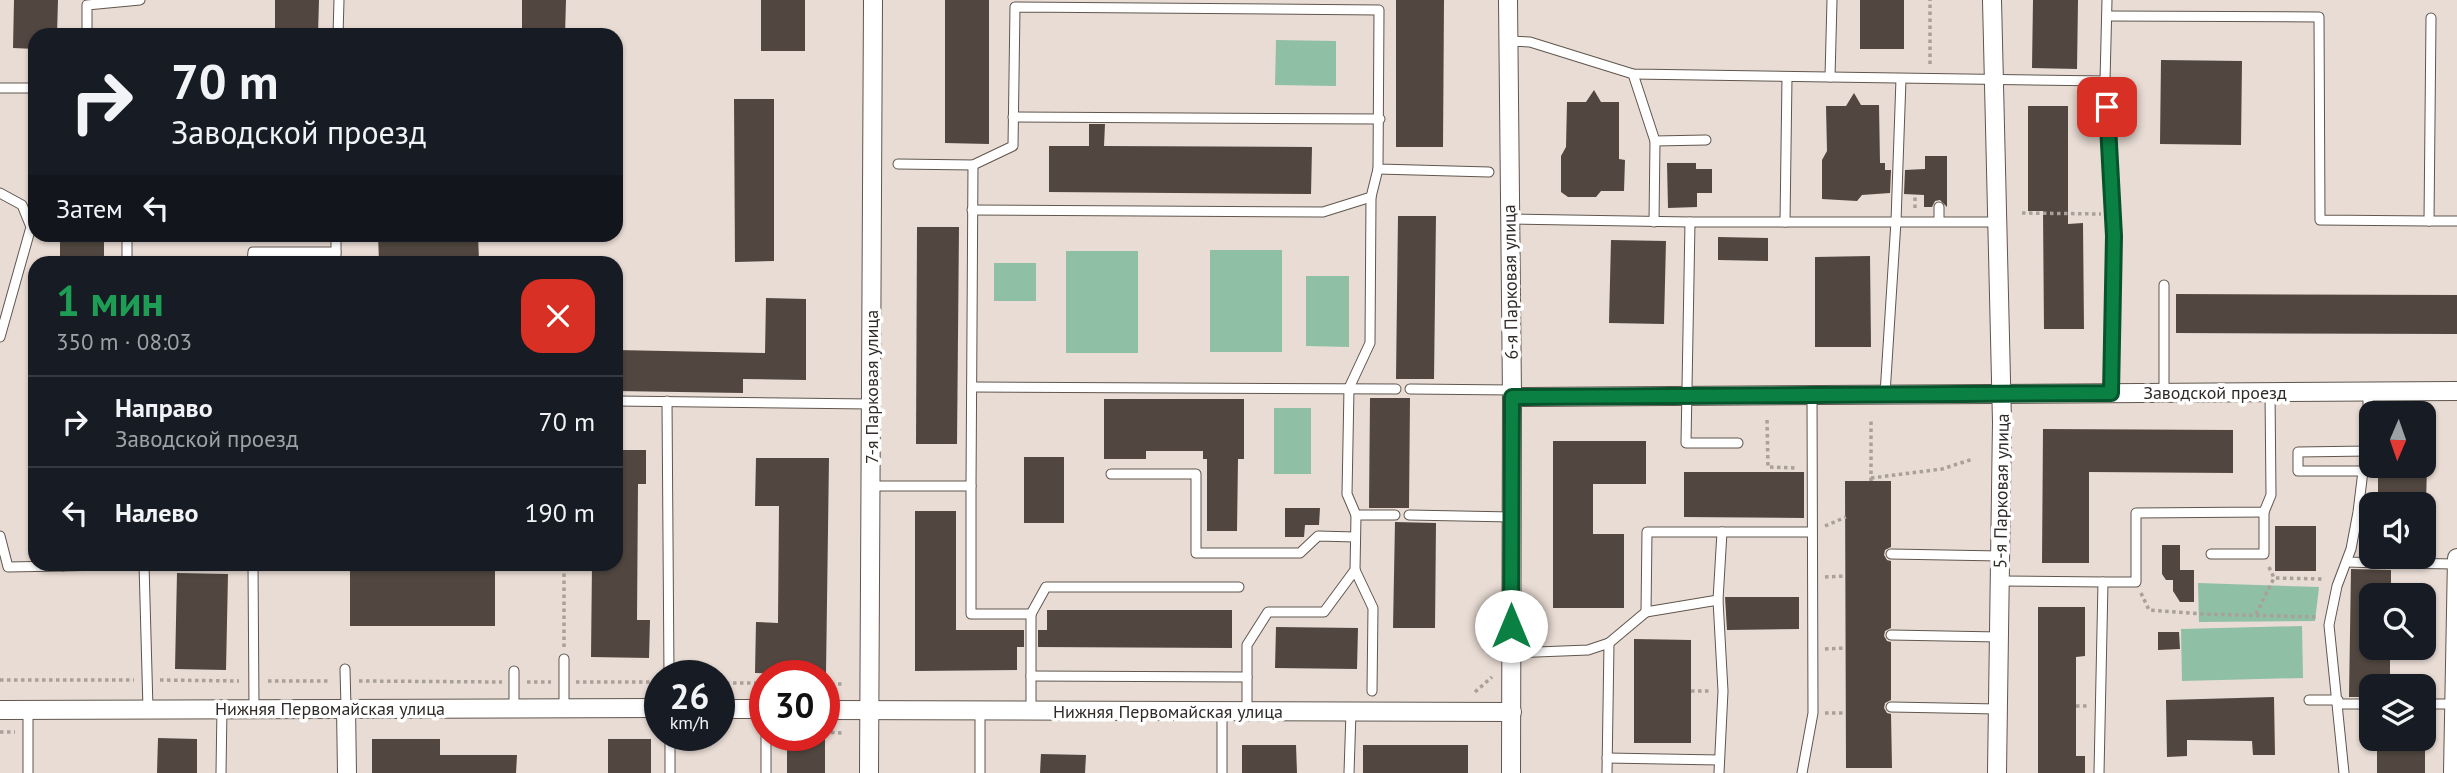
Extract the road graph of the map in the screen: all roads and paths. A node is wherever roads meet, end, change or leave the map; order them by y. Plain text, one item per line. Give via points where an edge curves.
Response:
1 (140, 0) edge
2 (339, 0) edge
3 (873, 0) edge
4 (1508, 0) edge
5 (1832, 0) edge
6 (1930, 0) edge
7 (1992, 0) edge
8 (2107, 0) edge
9 (1198, 4) edge
10 (2107, 16) junction
11 (2431, 18) dead end
12 (87, 28) edge
13 (338, 28) edge
14 (1509, 41) junction
15 (1633, 74) junction
16 (1787, 77) junction
17 (1830, 78) junction
18 (1901, 79) junction
19 (1930, 79) junction
20 (1992, 79) junction
21 (2105, 81) junction
22 (0, 88) edge
23 (28, 88) edge
24 (1013, 117) junction
25 (1380, 119) junction
26 (1706, 140) dead end
27 (1655, 141) junction
28 (898, 164) dead end
29 (973, 165) junction
30 (1378, 169) junction
31 (1489, 172) dead end
32 (0, 193) edge
33 (1371, 197) junction
34 (1939, 207) dead end
35 (972, 210) junction
36 (2022, 213) dead end
37 (2113, 214) junction
38 (1509, 219) junction
39 (28, 220) edge
40 (1896, 221) junction
41 (1939, 221) junction
42 (2429, 221) junction
43 (2457, 221) edge
44 (1654, 222) junction
45 (1690, 222) junction
46 (1785, 222) junction
47 (1996, 222) junction
48 (28, 238) edge
49 (336, 242) edge
50 (336, 252) junction
51 (253, 256) edge
52 (336, 256) edge
53 (2164, 285) dead end
54 (0, 337) edge
55 (972, 387) junction
56 (1349, 388) junction
57 (1396, 389) dead end
58 (1410, 389) dead end
59 (2368, 391) junction
60 (2457, 391) edge
61 (2270, 392) junction
62 (1512, 393) junction
63 (2001, 393) junction
64 (2111, 393) junction
65 (2164, 393) junction
66 (1812, 394) junction
67 (1885, 394) junction
68 (1686, 395) junction
69 (623, 401) edge
70 (667, 401) junction
71 (2368, 401) edge
72 (870, 404) junction
73 (1871, 418) dead end
74 (1767, 420) dead end
75 (1738, 443) dead end
76 (2359, 451) edge
77 (1973, 459) dead end
78 (1812, 468) junction
79 (2359, 471) edge
80 (1111, 474) dead end
81 (2362, 478) edge
82 (870, 486) junction
83 (971, 486) junction
84 (2264, 512) junction
85 (1356, 515) junction
86 (1395, 515) dead end
87 (1409, 515) dead end
88 (1511, 517) junction
89 (1812, 531) junction
90 (1722, 533) junction
91 (0, 536) edge
92 (1355, 537) junction
93 (1891, 554) dead end
94 (2211, 554) dead end
95 (2264, 554) junction
96 (2000, 556) junction
97 (2457, 558) edge
98 (2347, 562) junction
99 (2457, 564) edge
100 (28, 566) edge
101 (1355, 570) junction
102 (144, 571) edge
103 (253, 571) edge
104 (564, 571) edge
105 (2274, 578) junction
106 (2340, 579) junction
107 (2000, 581) junction
108 (2103, 582) junction
109 (2136, 582) junction
110 (1239, 587) dead end
111 (1718, 600) junction
112 (1646, 612) junction
113 (1031, 614) junction
114 (2256, 614) junction
115 (2330, 620) junction
116 (1891, 635) dead end
117 (1999, 637) junction
118 (1609, 643) junction
119 (1511, 653) junction
120 (564, 659) joint
121 (669, 660) edge
122 (1492, 665) dead end
123 (345, 669) dead end
124 (514, 671) dead end
125 (1031, 676) junction
126 (1247, 677) junction
127 (1372, 691) dead end
128 (1475, 692) dead end
129 (2309, 700) dead end
130 (2339, 702) junction
131 (2359, 703) edge
132 (2436, 704) edge
133 (2454, 704) junction
134 (1891, 707) dead end
135 (222, 708) junction
136 (254, 708) junction
137 (346, 708) junction
138 (514, 708) junction
139 (564, 708) junction
140 (644, 708) edge
141 (148, 709) junction
142 (1998, 709) junction
143 (0, 710) edge
144 (28, 710) junction
145 (840, 710) edge
146 (869, 711) junction
147 (980, 711) junction
148 (1031, 711) junction
149 (1247, 711) junction
150 (1222, 712) junction
151 (1351, 712) junction
152 (1511, 712) junction
153 (2455, 724) edge
154 (670, 751) edge
155 (766, 751) edge
156 (1607, 758) junction
157 (1719, 760) junction
158 (28, 773) edge
159 (221, 773) edge
160 (347, 773) edge
161 (670, 773) edge
162 (766, 773) edge
163 (869, 773) edge
164 (980, 773) edge
165 (1222, 773) edge
166 (1349, 773) edge
167 (1511, 773) edge
168 (1606, 773) edge
169 (1718, 773) edge
170 (1802, 773) edge
171 (1997, 773) edge
172 (2099, 773) edge
173 (2344, 773) edge
174 (2453, 773) edge

1 - 12 lane via 87,5
2 - 13 lane
3 - 72 street, 7-я Парковая улица
4 - 14 street, 6-я Парковая улица
5 - 17 lane
6 - 19 path
7 - 20 street, 5-я Парковая улица
8 - 10 lane
9 - 24 lane via 1015,7
9 - 25 lane via 1379,10
10 - 21 lane
10 - 42 lane via 2319,17 2320,220
11 - 42 lane
14 - 15 lane via 1530,42
14 - 38 street, 6-я Парковая улица
15 - 16 lane
15 - 27 lane
16 - 17 lane
16 - 46 lane
17 - 18 lane
18 - 19 lane
18 - 40 lane
19 - 20 lane
20 - 21 lane
20 - 47 street, 5-я Парковая улица
21 - 37 lane
22 - 23 lane
24 - 25 lane
24 - 29 lane via 1013,146
25 - 30 lane
26 - 27 lane
27 - 44 lane
28 - 29 lane
29 - 35 lane
30 - 31 lane
30 - 33 lane
32 - 39 lane via 22,205
33 - 35 lane via 1322,212
33 - 56 lane via 1370,342
34 - 41 lane
35 - 55 lane
36 - 37 path
37 - 64 lane
38 - 44 lane
38 - 62 street, 6-я Парковая улица
40 - 41 lane
40 - 46 lane
40 - 67 lane
41 - 47 lane
42 - 43 lane
44 - 45 lane
45 - 46 lane
45 - 68 lane
47 - 63 street, 5-я Парковая улица
48 - 54 lane
49 - 50 lane
50 - 51 lane via 253,252
50 - 52 lane
53 - 65 lane
55 - 56 lane
55 - 83 lane
56 - 57 lane
56 - 85 lane via 1347,494
58 - 62 lane
59 - 60 street, Заводской проезд
59 - 61 street, Заводской проезд
59 - 71 lane
61 - 65 street, Заводской проезд
61 - 84 lane via 2271,495
62 - 68 street, Заводской проезд
62 - 88 street, 6-я Парковая улица
63 - 64 street, Заводской проезд
63 - 67 street, Заводской проезд
63 - 96 street, 5-я Парковая улица
64 - 65 street, Заводской проезд
66 - 67 street, Заводской проезд
66 - 68 street, Заводской проезд
66 - 78 lane
68 - 75 lane via 1686,443
69 - 70 lane
70 - 72 lane
70 - 121 lane
72 - 82 street, 7-я Парковая улица
73 - 77 path via 1871,479 1941,469
74 - 78 path via 1768,467
76 - 79 lane via 2298,452 2298,471
78 - 89 lane
80 - 92 lane via 1196,474 1196,553 1300,554 1318,536
81 - 98 lane
82 - 83 lane
82 - 146 street, 7-я Парковая улица
83 - 113 lane via 971,614
84 - 95 lane
84 - 109 lane via 2136,513
85 - 86 lane
85 - 92 lane
87 - 88 lane
88 - 119 street, 6-я Парковая улица
89 - 90 lane
89 - 170 lane via 1812,713
90 - 111 lane
90 - 112 lane via 1647,532
91 - 100 lane via 8,567
92 - 101 lane
93 - 96 lane
94 - 95 lane
95 - 105 path
96 - 107 street, 5-я Парковая улица
97 - 99 street
98 - 99 lane
98 - 106 lane
99 - 133 street
101 - 126 lane via 1324,612 1268,612 1247,645
101 - 127 lane via 1373,608
102 - 141 lane
103 - 136 lane
104 - 120 path
105 - 106 path
105 - 114 path
106 - 115 lane
107 - 108 lane
107 - 117 street, 5-я Парковая улица
108 - 109 lane
108 - 172 lane
109 - 114 path via 2149,610
110 - 113 lane via 1046,587
111 - 112 lane
111 - 157 lane via 1723,691
112 - 118 lane
113 - 125 lane
114 - 115 path via 2312,615
115 - 130 lane
116 - 117 lane
117 - 142 street, 5-я Парковая улица
118 - 119 lane via 1588,650
118 - 156 lane
119 - 152 street, 6-я Парковая улица
120 - 139 lane
122 - 128 path via 1492,678
123 - 137 lane
124 - 138 lane
125 - 126 lane
125 - 148 lane
126 - 149 lane
129 - 130 lane
130 - 131 lane
130 - 173 lane
132 - 133 lane
133 - 153 street
134 - 142 lane
135 - 136 street, Нижняя Первомайская улица
135 - 141 street, Нижняя Первомайская улица
135 - 159 lane
136 - 137 street, Нижняя Первомайская улица
137 - 138 street, Нижняя Первомайская улица
137 - 160 street
138 - 139 street, Нижняя Первомайская улица
139 - 140 street, Нижняя Первомайская улица
141 - 144 street, Нижняя Первомайская улица
142 - 171 street, 5-я Парковая улица
143 - 144 street, Нижняя Первомайская улица
144 - 158 lane
145 - 146 street, Нижняя Первомайская улица
146 - 147 street, Нижняя Первомайская улица
146 - 163 street, 7-я Парковая улица
147 - 148 street, Нижняя Первомайская улица
147 - 164 lane
148 - 150 street, Нижняя Первомайская улица
149 - 150 street, Нижняя Первомайская улица
149 - 151 street, Нижняя Первомайская улица
150 - 165 lane
151 - 152 street, Нижняя Первомайская улица
151 - 166 lane
152 - 167 street, 6-я Парковая улица
153 - 174 street
154 - 161 lane
155 - 162 lane
156 - 157 lane
156 - 168 lane
157 - 169 lane

